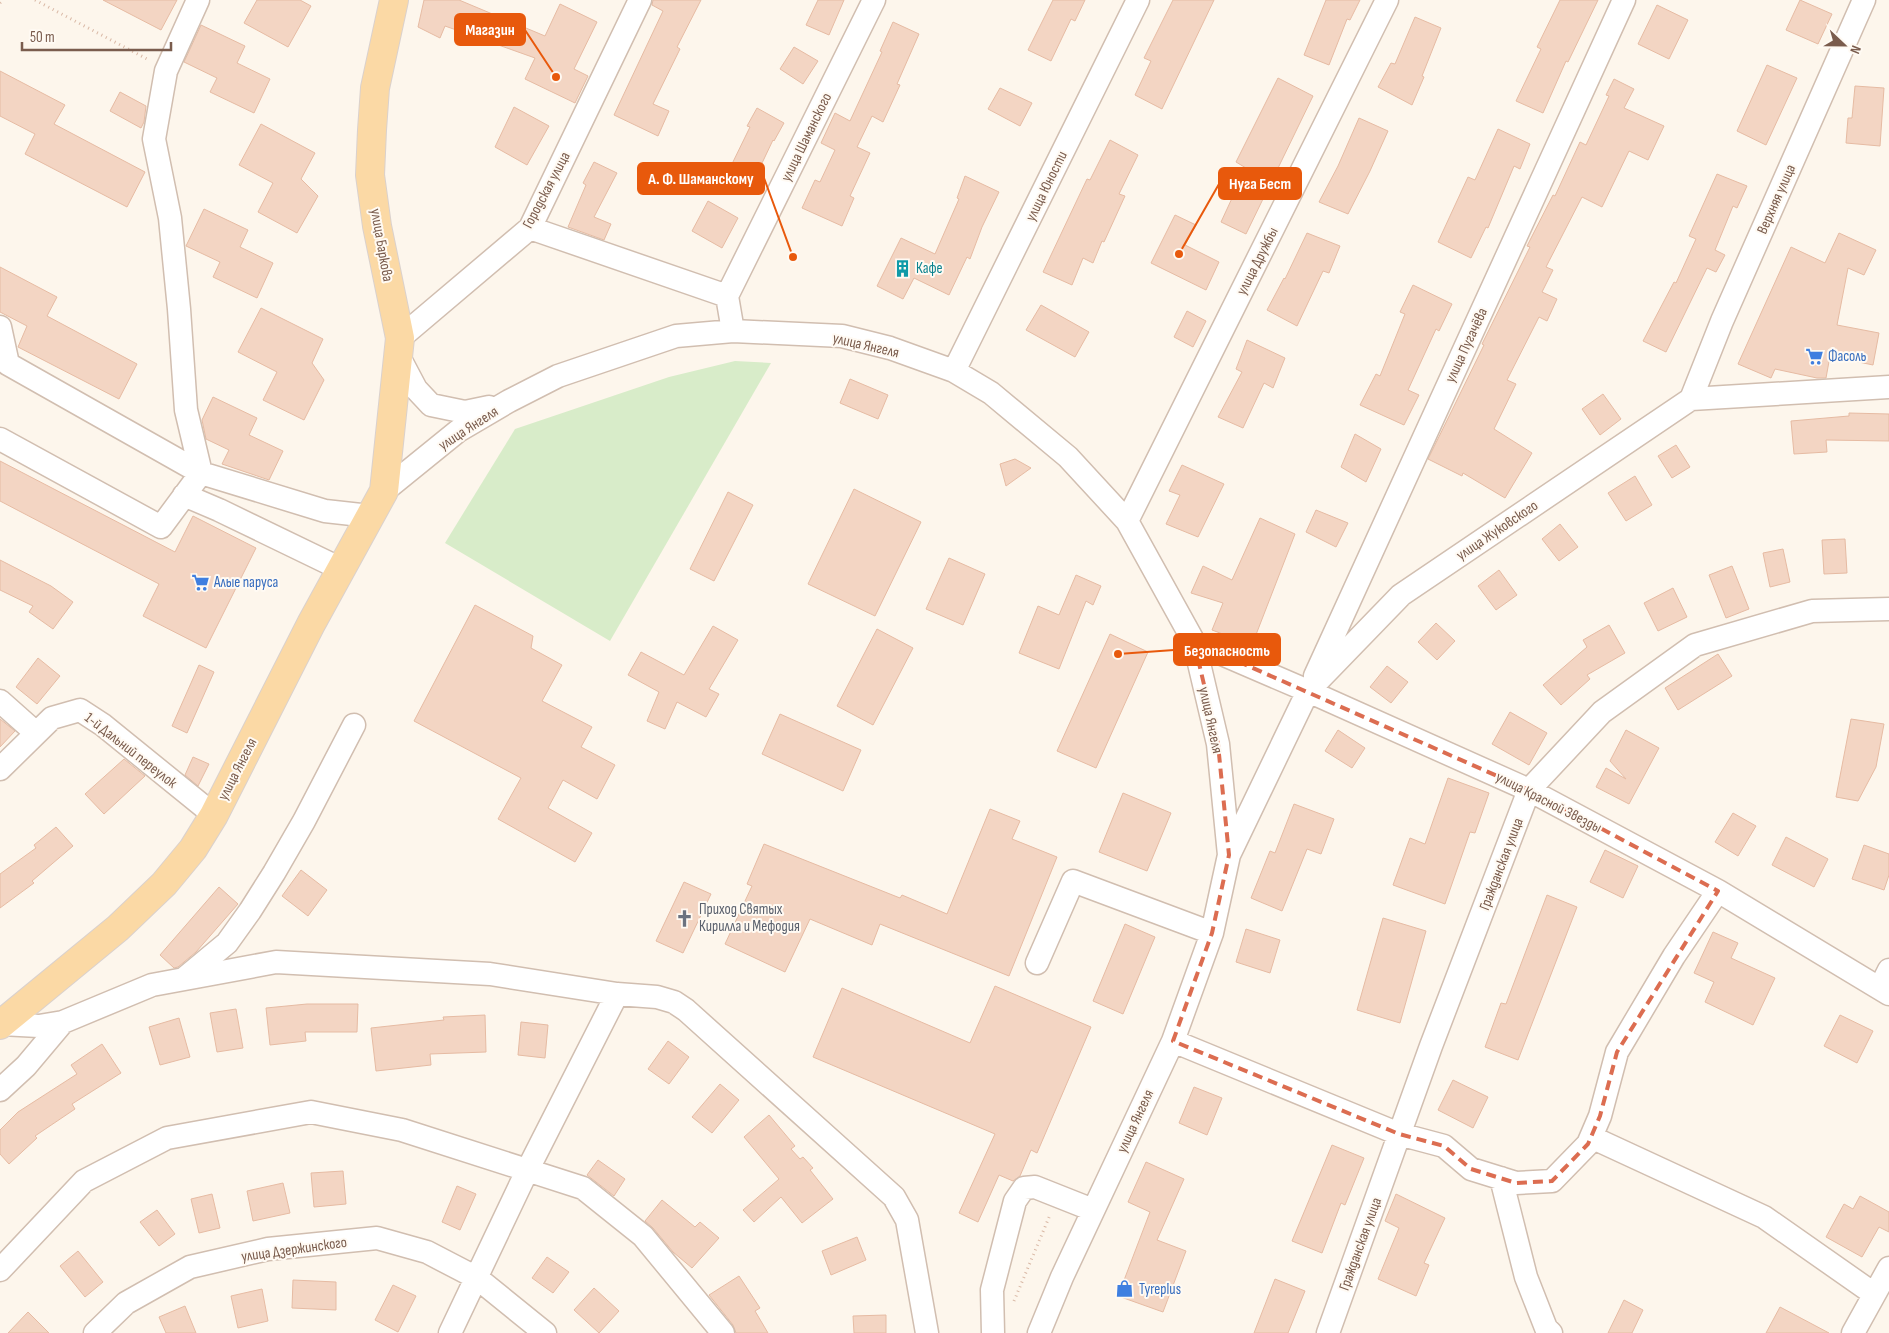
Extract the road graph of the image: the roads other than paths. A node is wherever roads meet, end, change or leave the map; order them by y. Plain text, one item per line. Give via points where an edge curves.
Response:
1 (198, 0) edge
2 (394, 0) edge
3 (640, 0) edge
4 (874, 0) edge
5 (1138, 0) edge
6 (1387, 0) edge
7 (1624, 0) edge
8 (1864, 0) edge
9 (530, 228) junction
10 (727, 296) junction
11 (0, 327) edge
12 (733, 331) junction
13 (399, 346) junction
14 (954, 372) junction
15 (1889, 387) edge
16 (1691, 399) junction
17 (509, 402) junction
18 (0, 439) edge
19 (200, 473) junction
20 (384, 491) junction
21 (184, 495) junction
22 (370, 516) junction
23 (1127, 522) junction
24 (341, 569) junction
25 (1889, 609) edge
26 (1194, 642) junction
27 (1308, 690) junction
28 (0, 701) edge
29 (354, 725) dead end
30 (36, 733) junction
31 (0, 769) edge
32 (1529, 790) junction
33 (214, 815) junction
34 (1229, 855) junction
35 (1718, 891) junction
36 (1212, 933) junction
37 (1037, 963) dead end
38 (183, 979) junction
39 (1886, 984) edge
40 (617, 994) junction
41 (63, 1022) junction
42 (1, 1024) edge
43 (1173, 1041) junction
44 (0, 1090) edge
45 (1399, 1134) junction
46 (1591, 1137) junction
47 (527, 1171) junction
48 (1501, 1178) junction
49 (1093, 1210) junction
50 (1889, 1268) edge
51 (0, 1270) edge
52 (477, 1278) junction
53 (1874, 1294) junction
54 (95, 1333) edge
55 (450, 1333) edge
56 (545, 1333) edge
57 (723, 1333) edge
58 (927, 1333) edge
59 (993, 1333) edge
60 (1039, 1333) edge
61 (1328, 1333) edge
62 (1551, 1333) edge
63 (1853, 1333) edge

1 - 19 street via 166,71 154,140 170,218 186,410
2 - 13 main road, улица Баркова via 375,88 370,175
3 - 9 street, Городская улица
4 - 10 street, улица Шаманского
5 - 14 street, улица Юности
6 - 23 street, улица Дружбы
7 - 27 street, улица Пугачёва
8 - 16 street, Верхняя улица
9 - 10 street
9 - 13 street, Городская улица
10 - 12 street
11 - 19 street via 8,364
12 - 14 street, улица Янгеля via 842,336 890,348
12 - 17 street, улица Янгеля via 676,336 558,376
13 - 17 street via 416,389 431,405 465,412
13 - 20 main road, улица Баркова
14 - 23 street, улица Янгеля via 990,393 1068,457
15 - 16 street
16 - 27 street, улица Жуковского via 1401,594
17 - 20 street, улица Янгеля via 458,431
18 - 21 street via 161,527
19 - 21 street
19 - 22 street via 325,511
20 - 22 main road, улица Янгеля
21 - 24 street
22 - 24 main road, улица Янгеля
23 - 26 street, улица Янгеля
24 - 33 main road, улица Янгеля
25 - 32 street, Гражданская улица via 1812,611 1695,645 1602,712
26 - 27 street, улица Красной Звезды
26 - 34 street, улица Янгеля via 1218,744
27 - 32 street, улица Красной Звезды
27 - 34 street, улица Жуковского
28 - 30 street
29 - 38 street via 295,836 250,911 227,943
30 - 31 street, 1-й Дальний переулок
30 - 33 street, 1-й Дальний переулок via 52,718 80,710
32 - 35 street, улица Красной Звезды
32 - 45 street, Гражданская улица
33 - 42 main road, улица Янгеля via 193,849 164,884 118,928
34 - 36 street, улица Янгеля
35 - 39 street, улица Красной Звезды
35 - 46 street via 1674,956 1617,1052
36 - 37 street via 1073,881
36 - 43 street, улица Янгеля
38 - 40 street via 276,962 490,974
38 - 41 street via 152,985
40 - 47 street
40 - 58 street via 657,997 686,1010 894,1197 907,1220
41 - 42 street via 39,1026
41 - 44 street via 26,1066
43 - 45 street
43 - 49 street, улица Янгеля
45 - 48 street via 1444,1146 1471,1169
45 - 61 street, Гражданская улица
46 - 48 street via 1552,1181 1516,1183
46 - 53 street via 1764,1217
47 - 51 street via 402,1130 311,1112 167,1138 84,1181
47 - 52 street
47 - 57 street via 583,1188 643,1236
48 - 62 street via 1526,1277 1546,1328
49 - 59 street via 1035,1186 1024,1188 1014,1201 992,1290
49 - 60 street, улица Янгеля
50 - 53 street
52 - 54 street, улица Дзержинского via 427,1252 377,1238 268,1250 190,1267 126,1302
52 - 55 street
52 - 56 street, улица Дзержинского
53 - 63 street

